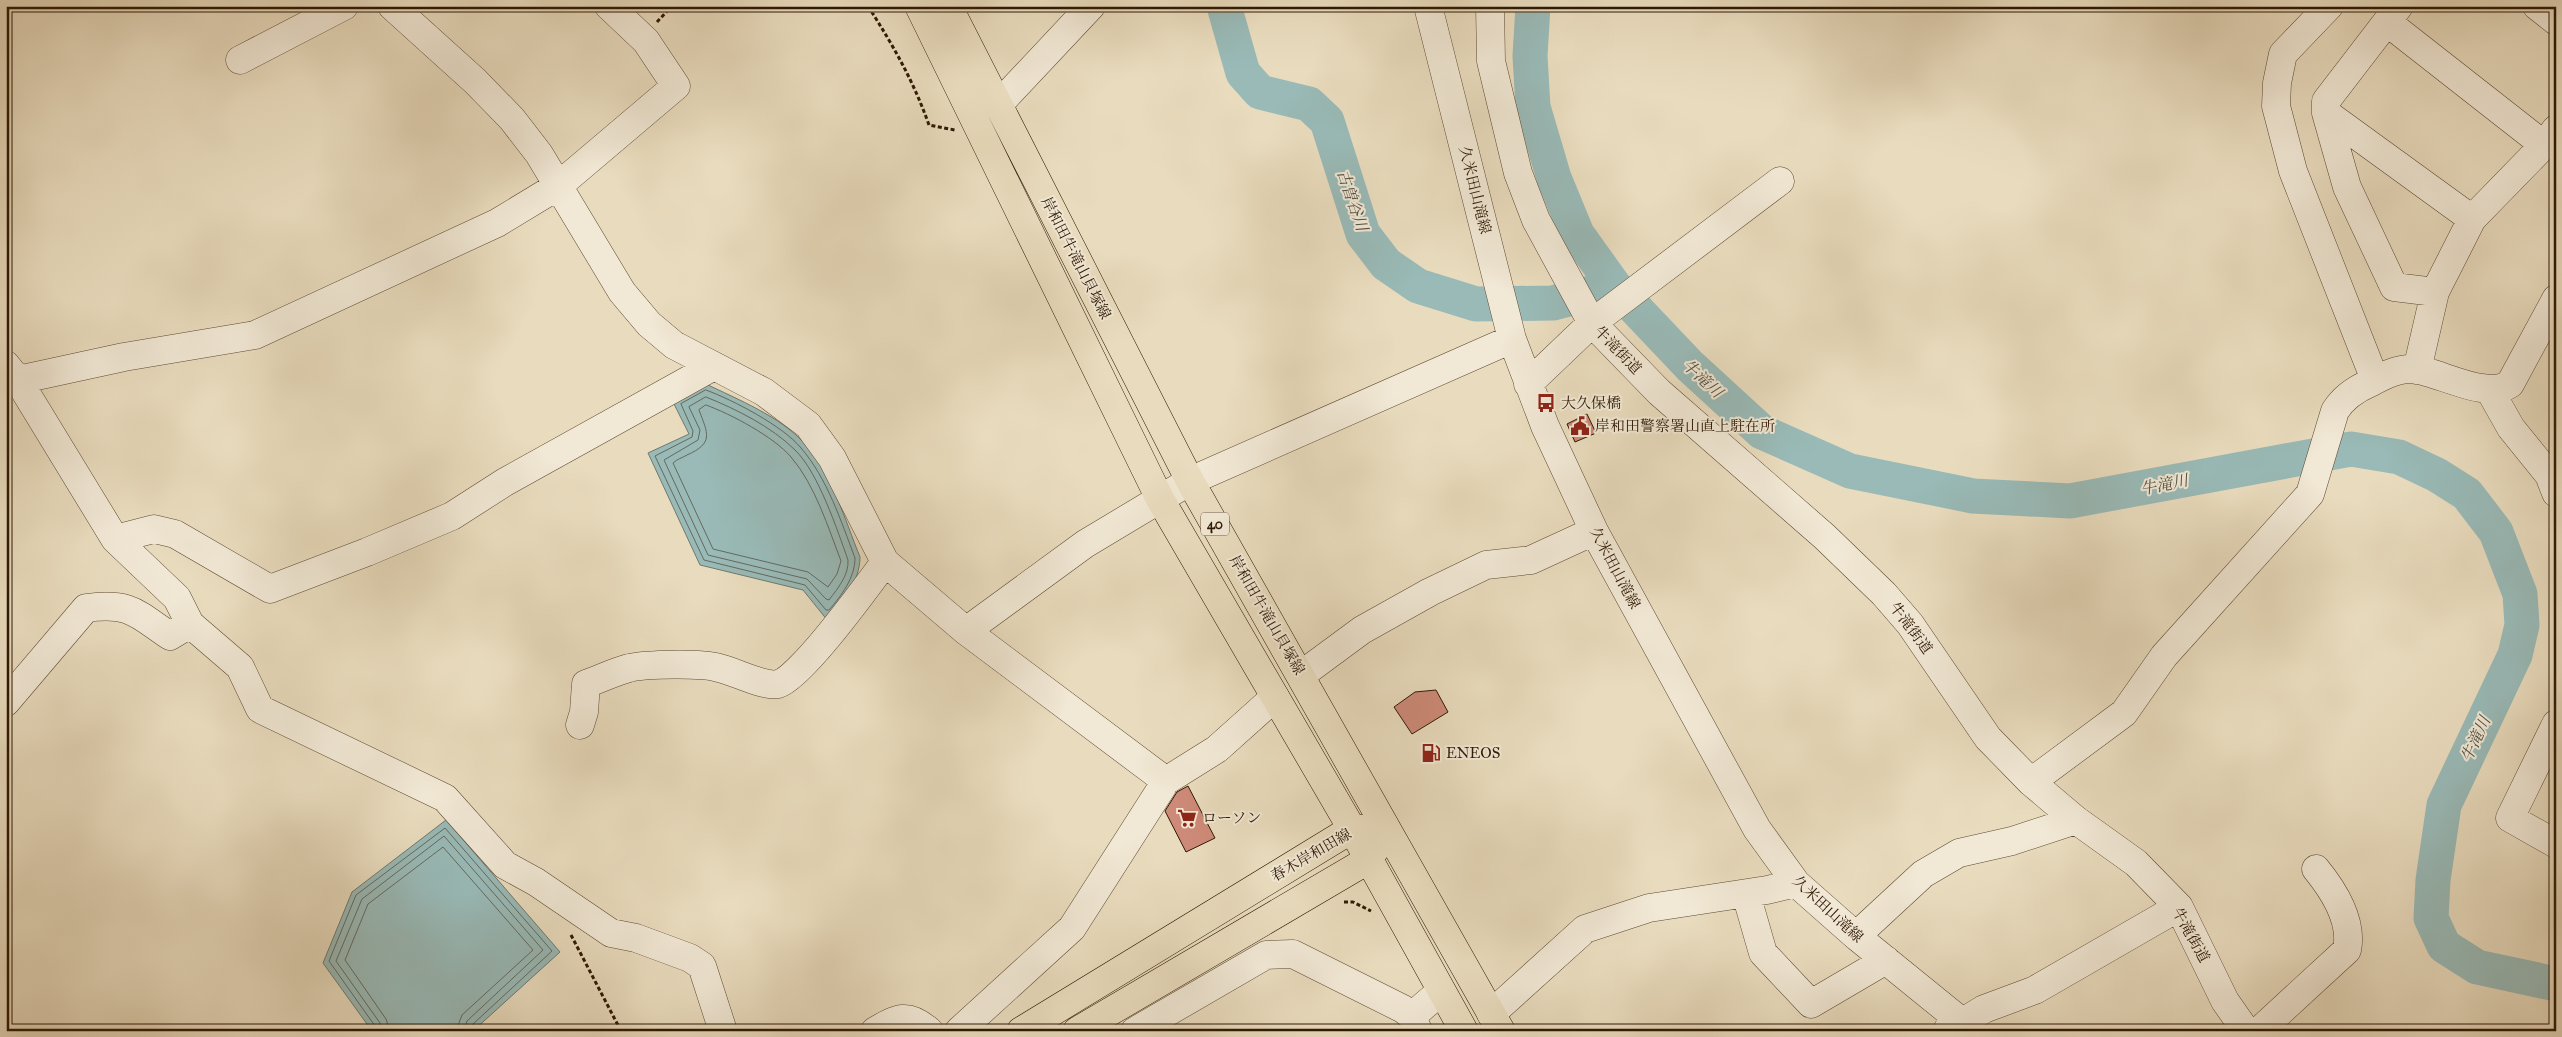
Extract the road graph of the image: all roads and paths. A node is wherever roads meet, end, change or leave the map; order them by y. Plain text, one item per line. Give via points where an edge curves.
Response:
1 (344, 6) edge
2 (392, 6) edge
3 (609, 6) edge
4 (868, 6) edge
5 (919, 6) edge
6 (948, 6) edge
7 (1091, 6) edge
8 (1428, 6) edge
9 (1490, 6) edge
10 (2329, 6) edge
11 (2538, 6) edge
12 (2393, 14) edge
13 (2556, 20) edge
14 (240, 60) dead end
15 (998, 105) junction
16 (2326, 113) junction
17 (983, 136) junction
18 (2550, 137) edge
19 (1780, 182) dead end
20 (558, 186) junction
21 (2472, 219) junction
22 (2435, 292) junction
23 (2556, 299) edge
24 (1595, 320) junction
25 (1510, 329) junction
26 (714, 366) junction
27 (2417, 370) junction
28 (12, 372) edge
29 (2375, 380) junction
30 (1528, 384) junction
31 (2489, 389) junction
32 (1190, 481) junction
33 (2556, 493) edge
34 (1160, 499) junction
35 (1594, 531) junction
36 (115, 539) junction
37 (885, 562) junction
38 (190, 624) junction
39 (966, 631) junction
40 (1301, 675) junction
41 (1275, 697) junction
42 (6, 702) edge
43 (2556, 724) edge
44 (580, 725) dead end
45 (1166, 781) junction
46 (2031, 782) junction
47 (2076, 820) junction
48 (1352, 830) junction
49 (1388, 830) junction
50 (2556, 844) edge
51 (1368, 860) junction
52 (2316, 869) dead end
53 (1796, 883) junction
54 (1746, 894) junction
55 (2178, 907) junction
56 (565, 930) dead end
57 (1856, 936) junction
58 (1886, 960) junction
59 (1440, 992) junction
60 (1496, 1022) edge
61 (1415, 1024) edge
62 (1960, 1028) edge
63 (621, 1031) edge
64 (724, 1031) edge
65 (876, 1031) edge
66 (929, 1031) edge
67 (959, 1031) edge
68 (1021, 1031) edge
69 (1077, 1031) edge
70 (1135, 1031) edge
71 (1464, 1031) edge
72 (2246, 1031) edge
73 (2259, 1031) edge

1 - 14 street
2 - 20 street via 512,119
3 - 20 street via 646,41 676,86
4 - 17 path via 904,64 929,125
5 - 17 main road, 岸和田牛滝山貝塚線 / 40
6 - 15 main road, 岸和田牛滝山貝塚線 / 40
7 - 15 street
8 - 25 street, 久米田山滝線
9 - 24 street, 牛滝街道 via 1491,61 1518,173 1536,220 1577,295
10 - 29 street via 2283,54 2276,106 2293,171
11 - 13 street
12 - 16 street via 2326,101
12 - 18 street
15 - 32 main road, 岸和田牛滝山貝塚線 / 40
16 - 21 street
16 - 22 street via 2347,187 2394,287
17 - 34 main road, 岸和田牛滝山貝塚線 / 40
18 - 21 street
19 - 24 street
20 - 26 street via 622,292 649,324 674,345
20 - 28 street via 497,223 256,336
21 - 22 street
22 - 27 street
23 - 31 street via 2510,384
24 - 30 street, 牛滝街道
24 - 46 street, 牛滝街道 via 1659,392 1825,537 1884,594 1910,624 1988,738
25 - 30 street, 久米田山滝線
25 - 32 street
26 - 36 street via 505,482 452,516 270,589 175,534 154,529
26 - 37 street via 764,392 808,425 832,458
27 - 29 street via 2392,372
27 - 31 street
28 - 36 street
29 - 46 street via 2340,402 2310,494 2164,656 2124,713
30 - 35 street, 久米田山滝線
31 - 33 street via 2512,428 2549,475
32 - 34 street
32 - 40 main road, 岸和田牛滝山貝塚線 / 40
34 - 39 street via 1085,544
34 - 41 main road, 岸和田牛滝山貝塚線 / 40
35 - 40 street via 1531,560 1486,565 1430,592 1362,630
35 - 53 street, 久米田山滝線 via 1757,829
36 - 38 street via 177,598
37 - 39 street
37 - 44 street via 820,646 787,679 777,684 718,667 691,665 630,668 586,684
38 - 42 street via 170,636 129,609 110,605 86,608
38 - 64 street via 240,667 260,709 445,798 506,865 611,933 636,938 690,958 702,966
39 - 45 street
40 - 49 main road, 岸和田牛滝山貝塚線 / 40
41 - 45 street via 1217,750
41 - 48 main road, 岸和田牛滝山貝塚線 / 40
43 - 50 street via 2510,818
45 - 67 street via 1072,928
46 - 47 street, 牛滝街道
47 - 55 street, 牛滝街道 via 2136,864
47 - 57 street via 2012,842 1959,853 1923,874
48 - 49 main road, 春木岸和田線
48 - 51 main road, 岸和田牛滝山貝塚線 / 40
48 - 68 main road, 春木岸和田線
49 - 51 main road
49 - 60 main road, 岸和田牛滝山貝塚線 / 40
51 - 59 main road, 岸和田牛滝山貝塚線 / 40
51 - 69 main road
52 - 73 street via 2332,888 2344,916 2350,939 2347,950
53 - 54 street
53 - 57 street, 久米田山滝線
54 - 58 street via 1763,954 1810,1004
54 - 60 street via 1649,908 1584,929
55 - 62 street via 2035,990 1984,1009
55 - 72 street, 牛滝街道 via 2225,1001
56 - 63 path via 572,937
57 - 58 street, 久米田山滝線
58 - 62 street, 久米田山滝線
59 - 61 street
59 - 71 main road, 岸和田牛滝山貝塚線 / 40
61 - 70 street via 1403,1009 1293,954 1266,955
65 - 66 street via 897,1018 918,1021

